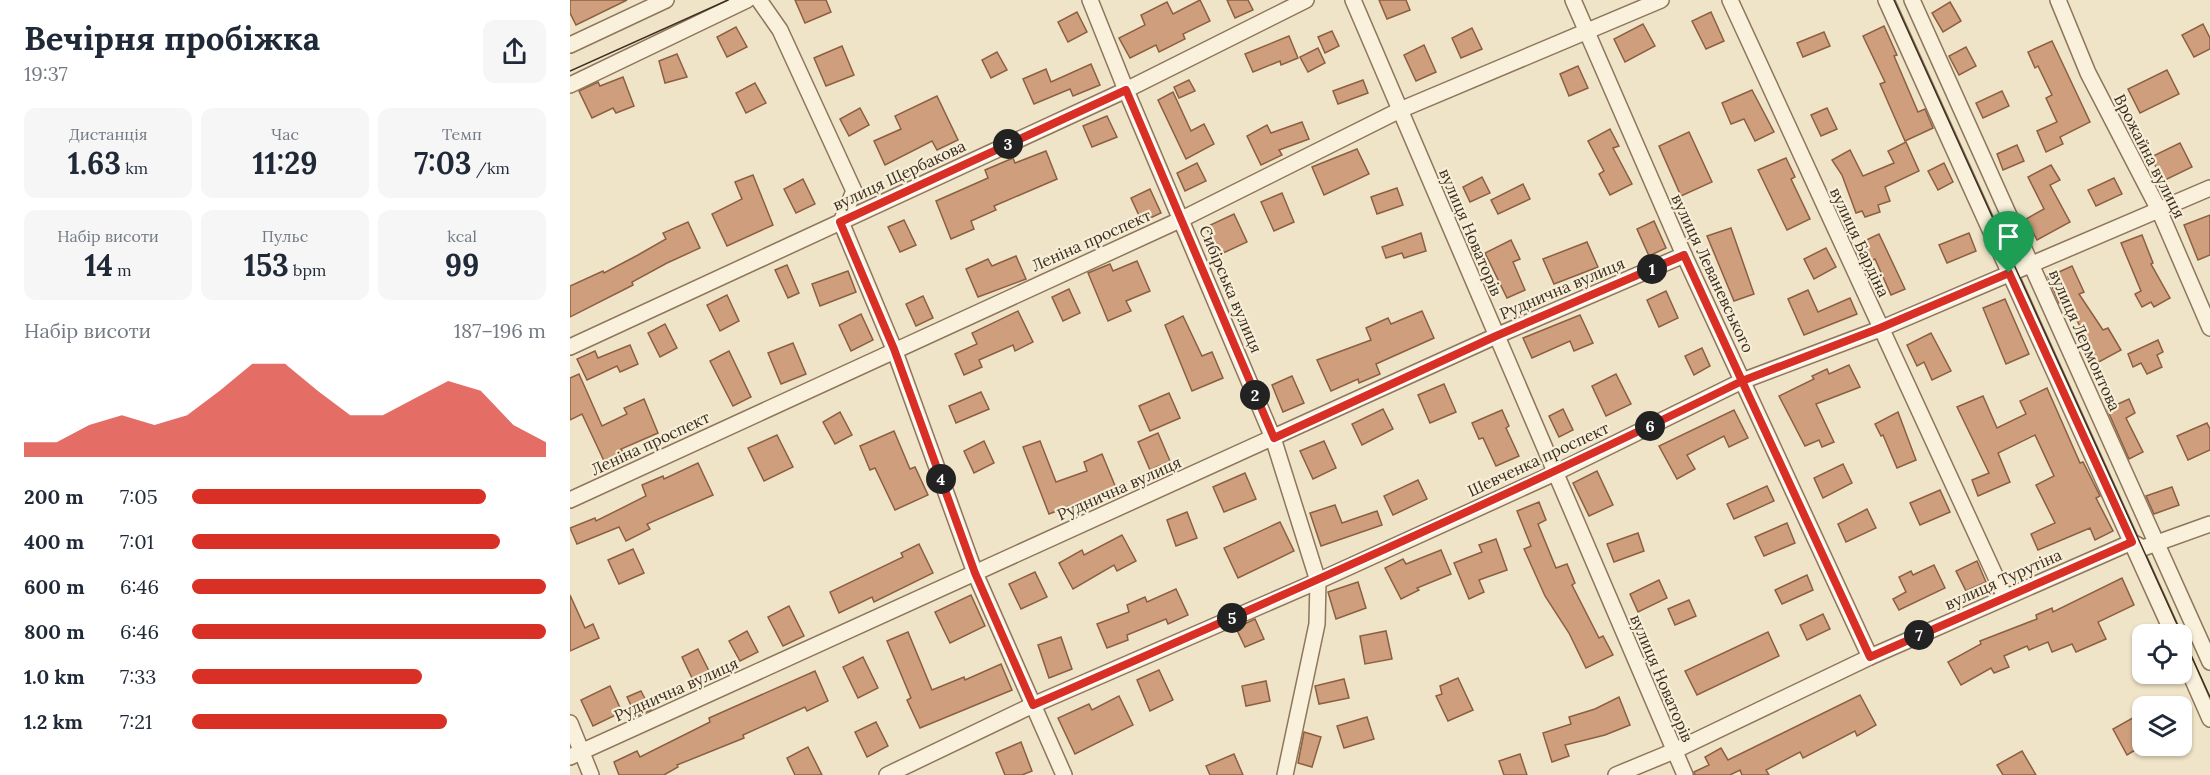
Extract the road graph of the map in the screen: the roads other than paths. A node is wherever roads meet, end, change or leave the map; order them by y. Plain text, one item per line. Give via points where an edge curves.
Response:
1 (666, 0) edge
2 (747, 0) edge
3 (759, 0) edge
4 (1090, 0) edge
5 (1306, 0) edge
6 (1353, 0) edge
7 (1573, 0) edge
8 (1661, 0) edge
9 (1730, 0) edge
10 (1886, 0) edge
11 (1912, 0) edge
12 (2058, 0) edge
13 (1586, 30) junction
14 (570, 45) edge
15 (570, 85) edge
16 (1126, 90) junction
17 (1400, 110) junction
18 (2210, 188) edge
19 (2159, 210) junction
20 (1182, 219) junction
21 (840, 222) junction
22 (1684, 255) junction
23 (2031, 265) junction
24 (2009, 273) junction
25 (1880, 328) junction
26 (2210, 328) edge
27 (1496, 336) junction
28 (570, 347) edge
29 (894, 349) junction
30 (1742, 381) junction
31 (1274, 438) junction
32 (1555, 473) junction
33 (570, 500) edge
34 (2210, 524) edge
35 (2132, 542) junction
36 (2156, 543) junction
37 (975, 573) junction
38 (1318, 581) junction
39 (2005, 597) junction
40 (2169, 624) edge
41 (1870, 657) junction
42 (2210, 662) edge
43 (2192, 678) edge
44 (1033, 705) junction
45 (2210, 719) edge
46 (570, 723) edge
47 (1674, 751) junction
48 (576, 754) edge
49 (591, 775) edge
50 (887, 775) edge
51 (1064, 775) edge
52 (1285, 775) edge
53 (1616, 775) edge
54 (1685, 775) edge

1 - 14 street
2 - 15 street
3 - 21 street via 780,30 854,191
4 - 16 street, Сибірська вулиця
5 - 16 street, вулиця Щербакова
6 - 17 street, вулиця Новаторів
7 - 13 street, вулиця Леваневського
8 - 13 street, Леніна проспект
9 - 25 street, вулиця Бардіна
10 - 24 street
11 - 23 street, вулиця Лермонтова
12 - 19 street, Врожайна вулиця via 2088,73
13 - 17 street, Леніна проспект
13 - 22 street, вулиця Леваневського
16 - 20 street, Сибірська вулиця
16 - 21 street, вулиця Щербакова
17 - 20 street, Леніна проспект
17 - 27 street, вулиця Новаторів
18 - 19 street, Шевченка проспект
19 - 23 street, Шевченка проспект
19 - 26 street, Врожайна вулиця
20 - 29 street, Леніна проспект
20 - 31 street, Сибірська вулиця
21 - 28 street, вулиця Щербакова
21 - 29 street
22 - 27 street, Руднична вулиця
22 - 30 street, вулиця Леваневського
23 - 24 street, Шевченка проспект
23 - 36 street, вулиця Лермонтова
24 - 25 street, Шевченка проспект
24 - 35 street
25 - 30 street, Шевченка проспект
25 - 39 street, вулиця Бардіна
27 - 31 street, Руднична вулиця
27 - 32 street, вулиця Новаторів
29 - 33 street, Леніна проспект
29 - 37 street
30 - 32 street, Шевченка проспект
30 - 41 street, вулиця Леваневського
31 - 37 street, Руднична вулиця
31 - 38 street, Сибірська вулиця
32 - 38 street, Шевченка проспект
32 - 47 street, вулиця Новаторів
34 - 36 street, вулиця Турутіна
35 - 36 street, вулиця Турутіна via 2143,548
35 - 39 street, вулиця Турутіна
35 - 40 street
36 - 42 street, вулиця Лермонтова
37 - 44 street
37 - 48 street, Руднична вулиця
38 - 44 street, Шевченка проспект
38 - 52 street, Сибірська вулиця via 1317,624
39 - 41 street, вулиця Турутіна
41 - 47 street, вулиця Турутіна
43 - 45 street
44 - 50 street, Шевченка проспект
44 - 51 street
46 - 48 street
47 - 53 street, вулиця Турутіна
47 - 54 street, вулиця Новаторів
48 - 49 street

